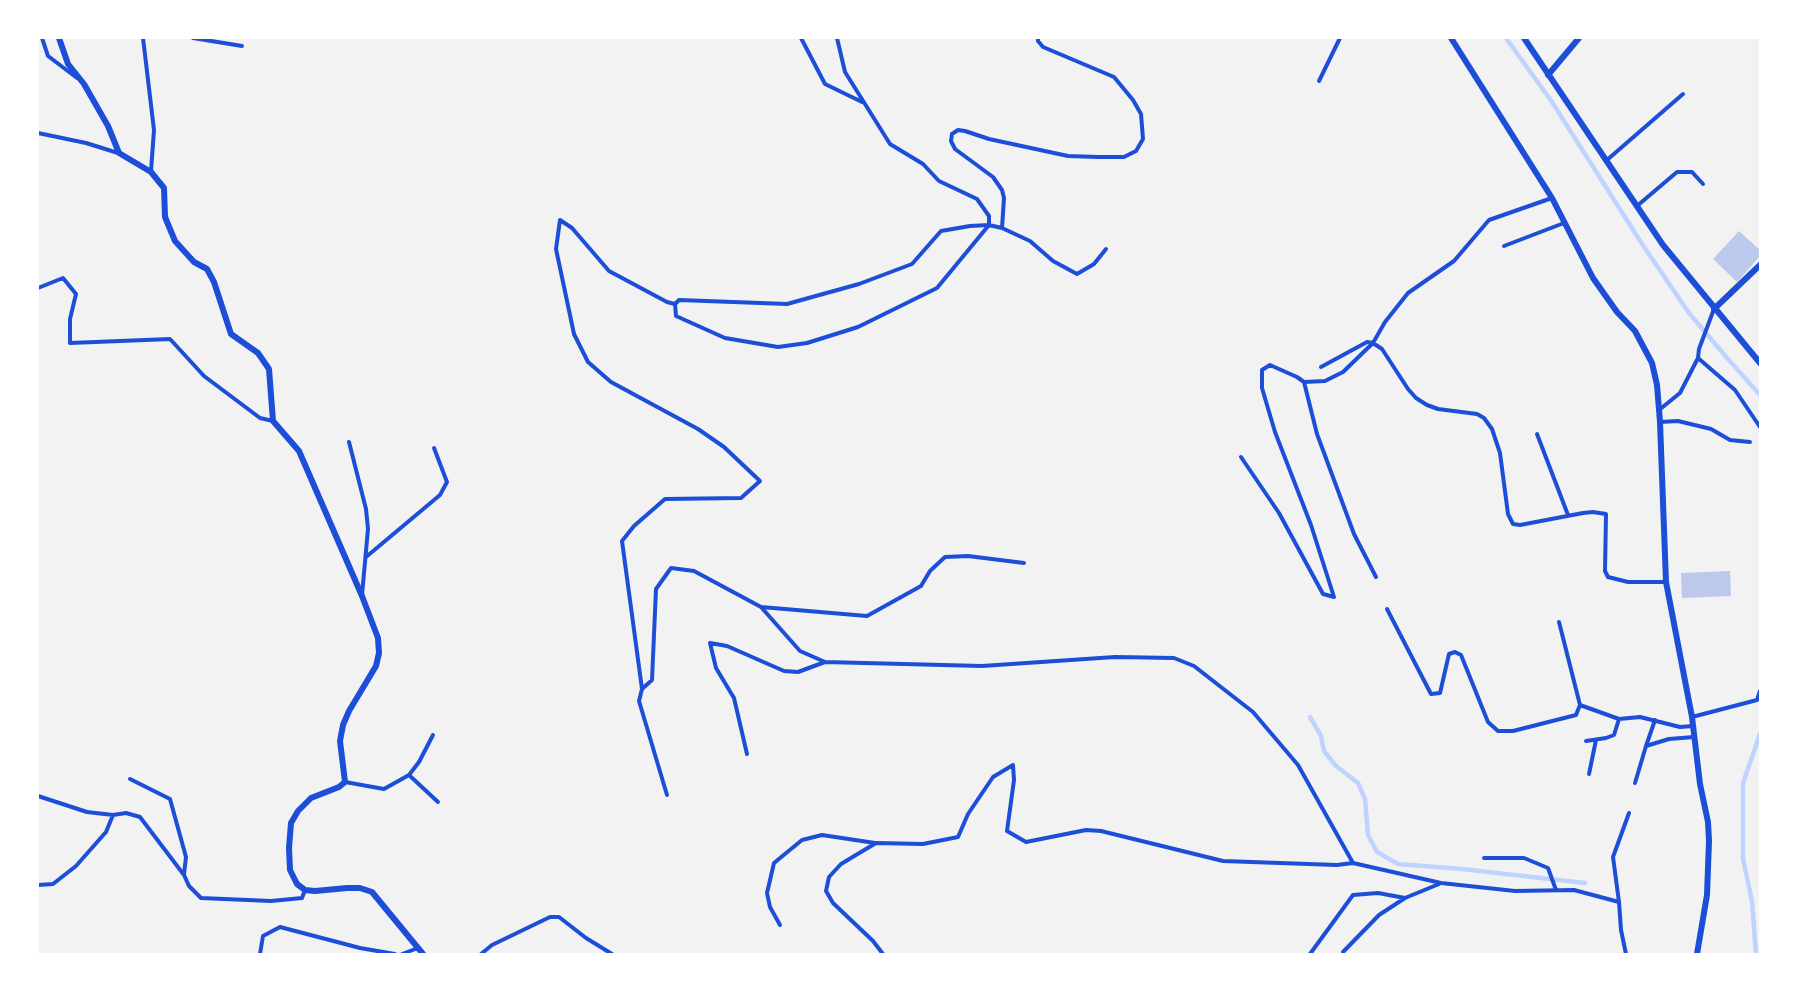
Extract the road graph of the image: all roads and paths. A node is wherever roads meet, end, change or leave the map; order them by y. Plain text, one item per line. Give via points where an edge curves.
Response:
1 (42, 38) edge
2 (59, 38) edge
3 (143, 38) edge
4 (193, 38) edge
5 (801, 38) edge
6 (837, 38) edge
7 (1038, 38) edge
8 (1340, 38) edge
9 (1451, 38) edge
10 (1524, 38) edge
11 (1579, 38) edge
12 (242, 46) dead end
13 (1548, 75) junction
14 (1319, 81) dead end
15 (84, 84) junction
16 (1683, 94) dead end
17 (862, 102) junction
18 (38, 133) edge
19 (119, 153) junction
20 (1606, 160) junction
21 (151, 172) junction
22 (1703, 184) dead end
23 (1552, 198) junction
24 (1636, 206) junction
25 (1564, 224) junction
26 (989, 225) junction
27 (1002, 228) junction
28 (1504, 246) dead end
29 (1106, 249) dead end
30 (1761, 265) edge
31 (38, 288) edge
32 (675, 304) junction
33 (1714, 309) junction
34 (1373, 343) junction
35 (1698, 358) junction
36 (1761, 363) edge
37 (1321, 367) dead end
38 (1304, 382) junction
39 (1659, 410) junction
40 (273, 421) junction
41 (1660, 422) junction
42 (1761, 428) edge
43 (1537, 434) dead end
44 (349, 442) dead end
45 (1750, 442) dead end
46 (434, 448) dead end
47 (1241, 458) dead end
48 (1568, 515) junction
49 (366, 557) junction
50 (1024, 564) dead end
51 (1376, 577) dead end
52 (1666, 582) junction
53 (362, 596) junction
54 (761, 607) junction
55 (1387, 609) dead end
56 (1558, 622) dead end
57 (825, 662) junction
58 (642, 690) junction
59 (1761, 691) edge
60 (1759, 702) edge
61 (1580, 705) junction
62 (1692, 717) junction
63 (1619, 719) junction
64 (1655, 720) junction
65 (1693, 726) junction
66 (433, 735) dead end
67 (1694, 737) junction
68 (1596, 739) junction
69 (1586, 741) dead end
70 (1646, 746) junction
71 (747, 754) dead end
72 (409, 774) junction
73 (1588, 774) dead end
74 (130, 779) dead end
75 (345, 782) junction
76 (1635, 783) dead end
77 (667, 795) dead end
78 (38, 796) edge
79 (438, 802) dead end
80 (1629, 813) dead end
81 (113, 815) junction
82 (876, 843) junction
83 (1484, 858) dead end
84 (1353, 863) junction
85 (184, 875) junction
86 (1441, 883) junction
87 (38, 885) edge
88 (305, 890) junction
89 (1556, 890) junction
90 (1405, 897) junction
91 (1619, 902) junction
92 (780, 925) dead end
93 (418, 948) junction
94 (1344, 952) dead end
95 (260, 954) edge
96 (395, 954) edge
97 (402, 954) edge
98 (423, 954) edge
99 (481, 954) edge
100 (612, 954) edge
101 (883, 954) edge
102 (1310, 954) edge
103 (1626, 954) edge
104 (1697, 954) edge

1 - 15 lane via 48,56
2 - 15 street via 68,64
3 - 21 lane via 154,130
4 - 12 lane
5 - 17 lane via 825,84
6 - 17 lane via 845,72
7 - 27 lane via 1043,47 1114,77 1141,114 1143,139 1136,151 1124,157 1068,156 958,130 951,141 956,149 993,177 1002,190
8 - 14 lane
9 - 23 street
10 - 13 street
11 - 13 street
13 - 20 street
15 - 19 street
16 - 20 lane
17 - 26 lane via 890,144 923,164 939,181 977,199 989,216
18 - 19 lane
19 - 21 street
20 - 24 street
21 - 40 street via 164,188 165,217 175,241 194,262 207,269 231,334 258,353 269,369
22 - 24 lane via 1692,172 1677,172
23 - 25 street
23 - 34 lane via 1489,220 1454,261 1408,293
24 - 33 street
25 - 28 lane
25 - 39 street via 1593,278 1635,331 1652,363
26 - 27 lane
26 - 32 lane via 941,231 912,264 787,304 679,300
26 - 32 lane via 938,288 858,327 807,343 778,347 725,338 676,316
27 - 29 lane via 1030,241 1053,261 1077,274 1094,264
30 - 33 street
31 - 40 lane via 63,278 76,294 70,343 170,339 204,376 260,418
32 - 58 lane via 609,271 572,228 560,220 556,249 574,334 588,362 611,382 698,429 760,481 741,498 665,499 622,541
33 - 35 lane
33 - 36 street
34 - 37 lane via 1367,342
34 - 38 lane via 1343,372 1325,381
34 - 48 lane via 1416,398 1438,409 1484,418 1500,453 1508,514 1513,524
35 - 39 lane via 1680,393
35 - 42 lane via 1735,390
38 - 47 lane via 1270,364 1262,370 1262,388 1275,432 1334,597 1323,594 1279,513
38 - 51 lane via 1317,434 1354,534
39 - 41 street
40 - 53 street via 299,451
41 - 45 lane via 1678,421 1712,429 1730,440
41 - 52 street
43 - 48 lane
44 - 49 lane via 366,509
46 - 49 lane via 447,482 440,495
48 - 52 lane via 1606,514 1608,577 1628,582
49 - 53 lane
50 - 54 lane via 968,556 945,557 921,586 867,616
52 - 62 street
53 - 75 street via 378,638 379,653 376,666 343,725 340,741
54 - 57 lane via 800,651
54 - 58 lane via 694,571 670,568 656,589 652,680
55 - 61 lane via 1431,694 1440,693 1449,654 1461,655 1488,722 1498,731 1513,731 1576,715
56 - 61 lane
57 - 71 lane via 798,672 784,671 727,646 710,643 716,668 734,698
57 - 84 lane via 982,666 1115,657 1174,658 1194,666 1253,712 1298,765
58 - 77 lane via 639,701
59 - 60 lane
60 - 62 lane
61 - 63 lane
62 - 65 street
63 - 64 lane
63 - 68 lane via 1614,735
64 - 65 lane via 1680,727
64 - 70 lane
65 - 67 street
66 - 72 lane
67 - 70 lane
67 - 104 street via 1709,841 1707,895
68 - 69 lane
68 - 73 lane
70 - 76 lane
72 - 75 lane via 384,789
72 - 79 lane
74 - 85 lane via 170,799 186,857
75 - 88 street via 311,798 291,823 290,870
78 - 81 lane via 87,812
80 - 91 lane via 1612,857
81 - 85 lane via 140,817
81 - 87 lane via 106,831 76,866 53,884
82 - 84 lane via 923,844 958,837 993,777 1013,765 1007,831 1026,842 1086,830 1223,861 1337,866
82 - 92 lane via 822,835 802,840 774,863 767,893
82 - 101 lane via 841,864 829,877 826,891
83 - 89 lane via 1524,858 1548,868
84 - 86 lane
85 - 88 lane via 201,898 271,901 302,898
86 - 89 lane via 1515,891
86 - 90 lane
88 - 93 street via 354,888 372,892
89 - 91 lane via 1575,890
90 - 94 lane via 1379,915
90 - 102 lane via 1353,895
91 - 103 lane
93 - 97 lane
93 - 98 street
95 - 96 lane via 263,936 280,927
99 - 100 lane via 492,945 559,916

